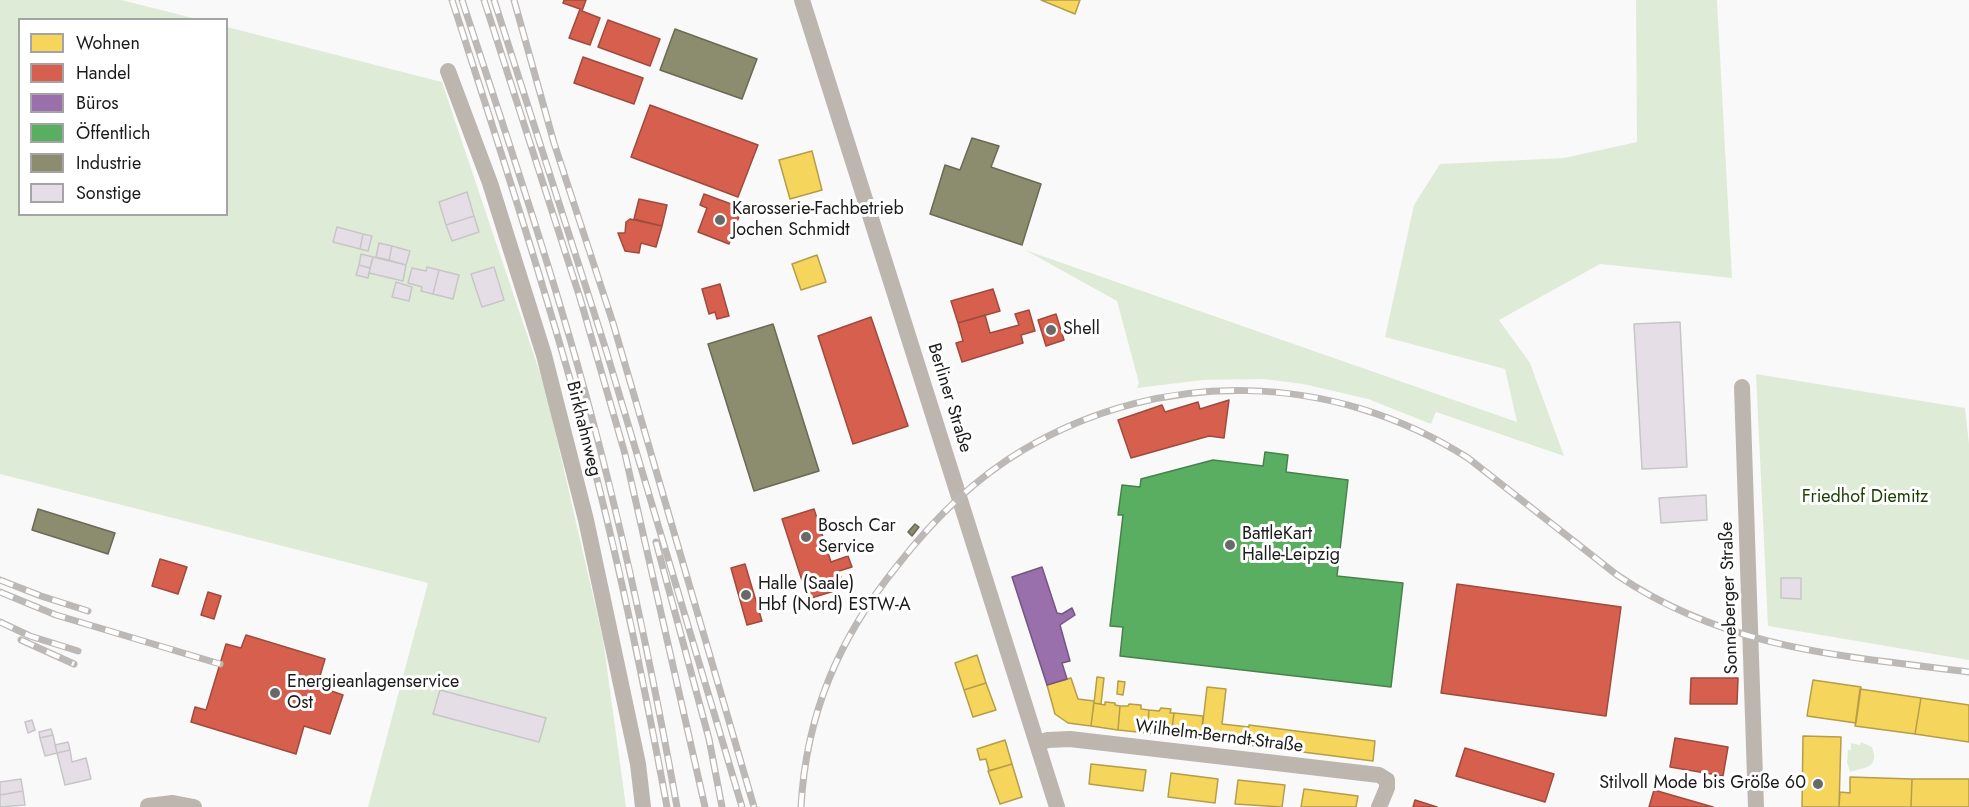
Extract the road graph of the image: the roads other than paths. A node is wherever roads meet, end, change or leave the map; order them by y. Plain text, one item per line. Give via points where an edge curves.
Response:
1 (802, 0) edge
2 (448, 71) dead end
3 (1742, 387) dead end
4 (1038, 743) junction
5 (148, 806) dead end
6 (194, 807) edge
7 (643, 807) edge
8 (1057, 807) edge
9 (1379, 807) edge
10 (1756, 807) edge

1 - 4 street, Berliner Straße
2 - 7 street, Birkhahnweg via 490,183 544,355 586,520 638,764
3 - 10 street, Sonneberger Straße
4 - 8 street, Berliner Straße
4 - 9 street, Wilhelm-Berndt-Straße via 1070,739 1379,775 1387,780
5 - 6 street via 173,803

